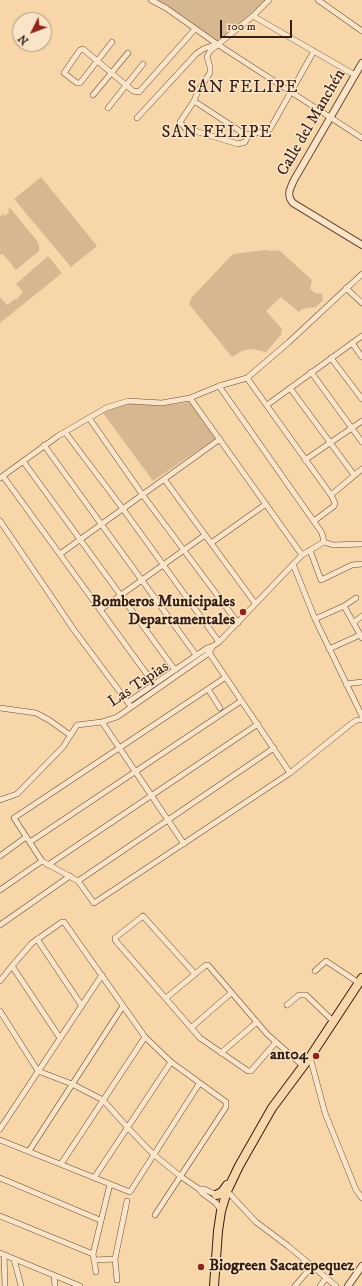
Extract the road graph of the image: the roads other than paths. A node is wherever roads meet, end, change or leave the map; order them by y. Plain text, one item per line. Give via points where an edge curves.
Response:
1 (151, 0) edge
2 (269, 0) edge
3 (318, 0) edge
4 (253, 16) junction
5 (195, 29) junction
6 (362, 31) edge
7 (112, 42) dead end
8 (218, 44) junction
9 (314, 51) junction
10 (128, 53) dead end
11 (97, 60) junction
12 (362, 63) edge
13 (143, 64) dead end
14 (112, 73) junction
15 (354, 75) junction
16 (126, 85) junction
17 (290, 92) junction
18 (93, 96) dead end
19 (194, 100) junction
20 (108, 108) dead end
21 (330, 117) junction
22 (137, 118) dead end
23 (246, 135) junction
24 (362, 138) edge
25 (362, 245) edge
26 (362, 274) edge
27 (346, 288) junction
28 (362, 303) edge
29 (362, 336) edge
30 (352, 343) junction
31 (362, 357) edge
32 (331, 358) junction
33 (311, 372) junction
34 (247, 378) junction
35 (220, 386) junction
36 (290, 388) junction
37 (190, 398) junction
38 (362, 399) edge
39 (266, 405) junction
40 (90, 418) junction
41 (362, 421) edge
42 (352, 428) junction
43 (64, 432) junction
44 (220, 439) junction
45 (362, 442) edge
46 (330, 443) junction
47 (44, 445) junction
48 (305, 460) junction
49 (23, 461) junction
50 (362, 469) edge
51 (354, 475) junction
52 (1, 477) edge
53 (164, 479) junction
54 (142, 494) junction
55 (331, 495) junction
56 (266, 504) junction
57 (123, 509) junction
58 (0, 521) edge
59 (314, 521) junction
60 (101, 525) junction
61 (205, 535) junction
62 (81, 540) junction
63 (324, 542) junction
64 (211, 543) junction
65 (362, 544) edge
66 (183, 550) junction
67 (310, 550) junction
68 (60, 554) junction
69 (302, 555) junction
70 (293, 564) junction
71 (362, 564) edge
72 (163, 565) junction
73 (142, 580) junction
74 (121, 595) junction
75 (356, 598) dead end
76 (256, 603) junction
77 (344, 606) junction
78 (100, 610) junction
79 (362, 616) edge
80 (315, 619) junction
81 (238, 623) junction
82 (354, 623) junction
83 (361, 636) edge
84 (219, 642) junction
85 (329, 649) junction
86 (208, 651) junction
87 (196, 655) junction
88 (175, 670) junction
89 (226, 677) junction
90 (362, 682) edge
91 (154, 684) junction
92 (346, 684) junction
93 (208, 689) junction
94 (242, 701) junction
95 (128, 702) junction
96 (0, 708) edge
97 (132, 708) junction
98 (220, 708) dead end
99 (362, 716) edge
100 (362, 720) edge
101 (102, 722) junction
102 (258, 724) junction
103 (70, 735) junction
104 (120, 748) junction
105 (274, 748) junction
106 (135, 772) junction
107 (290, 773) junction
108 (151, 796) junction
109 (0, 800) edge
110 (168, 820) junction
111 (26, 837) junction
112 (30, 842) junction
113 (184, 844) junction
114 (0, 856) edge
115 (42, 861) junction
116 (48, 865) junction
117 (70, 876) junction
118 (78, 881) junction
119 (0, 890) edge
120 (0, 925) edge
121 (37, 940) junction
122 (12, 966) junction
123 (315, 971) dead end
124 (195, 974) junction
125 (102, 975) junction
126 (0, 981) edge
127 (361, 981) edge
128 (232, 993) junction
129 (166, 998) junction
130 (287, 1005) dead end
131 (82, 1006) junction
132 (123, 1006) junction
133 (0, 1011) edge
134 (257, 1022) junction
135 (333, 1022) junction
136 (192, 1027) junction
137 (145, 1037) junction
138 (60, 1038) junction
139 (276, 1042) junction
140 (221, 1053) junction
141 (310, 1057) junction
142 (171, 1062) junction
143 (303, 1066) junction
144 (38, 1071) junction
145 (72, 1084) junction
146 (199, 1084) junction
147 (103, 1100) junction
148 (128, 1128) junction
149 (0, 1129) edge
150 (0, 1140) edge
151 (29, 1151) junction
152 (153, 1154) junction
153 (61, 1164) junction
154 (239, 1166) junction
155 (180, 1176) junction
156 (0, 1178) edge
157 (94, 1178) junction
158 (110, 1184) junction
159 (211, 1194) junction
160 (226, 1195) junction
161 (362, 1198) edge
162 (128, 1201) dead end
163 (221, 1211) junction
164 (0, 1215) edge
165 (155, 1215) dead end
166 (100, 1220) junction
167 (2, 1254) edge
168 (93, 1254) junction
169 (14, 1259) junction
170 (115, 1259) junction
171 (94, 1260) junction
172 (312, 1266) junction
173 (362, 1266) edge
174 (96, 1272) dead end
175 (54, 1275) junction
176 (326, 1278) junction
177 (117, 1280) dead end
178 (5, 1286) edge
179 (21, 1286) edge
180 (55, 1286) edge
181 (80, 1286) edge
182 (214, 1286) edge
183 (295, 1286) edge
184 (320, 1286) edge
185 (336, 1286) edge
186 (348, 1286) edge

1 - 5 street
2 - 4 street
3 - 6 street
4 - 8 street
4 - 9 street
5 - 8 street
5 - 16 street via 141,90 136,92
7 - 11 street
8 - 17 street
8 - 19 street via 208,55 210,73
8 - 22 street via 196,54
9 - 15 street
9 - 17 street
10 - 14 street
11 - 11 street via 78,83 64,73 80,50 83,49
11 - 14 street
12 - 15 street, Calle del Manchén
13 - 16 street
14 - 16 street
14 - 18 street
15 - 21 street, Calle del Manchén
16 - 20 street
17 - 21 street
17 - 23 street via 270,130
19 - 23 street
19 - 23 street via 181,120 184,128 238,144 245,142
21 - 24 street
21 - 25 street, Calle del Manchén via 288,191 289,198 293,203
26 - 27 street
27 - 28 street
27 - 34 street
29 - 30 street
30 - 31 street
30 - 32 street
32 - 33 street
32 - 38 street
33 - 36 street
33 - 42 street
34 - 35 street
34 - 39 street
35 - 37 street
35 - 59 street
36 - 39 street
36 - 46 street
37 - 40 street via 162,403 128,401 106,408
37 - 44 street
39 - 48 street
40 - 43 street
40 - 54 street
41 - 42 street
42 - 45 street
42 - 46 street
43 - 47 street
43 - 57 street
44 - 53 street
44 - 56 street
46 - 48 street
46 - 51 street
47 - 49 street
47 - 60 street
48 - 55 street
49 - 52 street
49 - 62 street
50 - 51 street
51 - 55 street
52 - 68 street
53 - 54 street
53 - 61 street
54 - 57 street
54 - 66 street
55 - 59 street via 336,505
56 - 64 street
56 - 69 street
57 - 60 street
57 - 72 street
58 - 95 street via 74,630
59 - 63 street via 322,533
60 - 62 street
60 - 73 street
61 - 64 street
61 - 66 street
62 - 68 street
62 - 74 street
63 - 65 street via 334,545
63 - 67 street, Las Tapias
64 - 76 street
66 - 72 street
66 - 81 street
67 - 69 street, Las Tapias
67 - 71 street via 321,580
68 - 78 street
69 - 70 street, Las Tapias
70 - 76 street, Las Tapias
70 - 80 street
72 - 73 street
72 - 84 street
73 - 74 street
73 - 87 street
74 - 78 street
74 - 88 street
75 - 77 street
76 - 81 street, Las Tapias
77 - 80 street
77 - 82 street
78 - 91 street
79 - 82 street
80 - 85 street
81 - 84 street, Las Tapias
82 - 83 street
83 - 85 street
84 - 86 street, Las Tapias
85 - 92 street
86 - 87 street, Las Tapias
86 - 89 street
86 - 97 street, Las Tapias
87 - 88 street, Las Tapias
88 - 91 street, Las Tapias
89 - 93 street
89 - 94 street
90 - 92 street
91 - 95 street, Las Tapias
92 - 99 street
93 - 98 street
93 - 104 street
94 - 102 street
94 - 106 street
95 - 97 street
96 - 103 street via 36,713
97 - 101 street, Las Tapias
100 - 107 street via 352,723
101 - 103 street, Las Tapias via 77,725
101 - 104 street
102 - 105 street
102 - 108 street
103 - 109 street, Las Tapias via 58,752 17,794
104 - 106 street
104 - 111 street via 15,817
105 - 107 street
105 - 110 street
106 - 108 street
106 - 112 street
107 - 113 street
108 - 110 street
108 - 116 street
110 - 113 street
110 - 118 street
111 - 112 street
111 - 114 street
112 - 115 street
113 - 118 street via 96,903
115 - 116 street
115 - 119 street
116 - 117 street
117 - 118 street
117 - 120 street
121 - 122 street
121 - 125 street via 64,922
121 - 131 street
122 - 126 street
122 - 138 street
123 - 127 street via 327,961
124 - 128 street via 208,966
124 - 129 street
124 - 129 street via 144,916 116,937 115,940
125 - 131 street
125 - 132 street
127 - 135 main road
128 - 134 street
128 - 136 street
129 - 136 street
130 - 135 street via 299,995 306,995
131 - 138 street
132 - 137 street
132 - 145 street
133 - 144 street
134 - 139 street
134 - 140 street
135 - 141 main road
136 - 140 street via 206,1043
137 - 142 street
137 - 147 street
138 - 144 street
139 - 140 street via 250,1072
139 - 143 street
141 - 143 main road
141 - 161 street via 325,1113 356,1190
142 - 146 street
142 - 148 street
143 - 154 main road via 272,1108
144 - 145 street
144 - 149 street
145 - 147 street
145 - 151 street
146 - 152 street
146 - 155 street via 226,1102 226,1107
147 - 148 street
147 - 153 street
148 - 152 street
148 - 157 street
150 - 151 street
151 - 153 street
152 - 155 street
152 - 158 street via 130,1192
153 - 157 street
154 - 159 main road via 225,1189
154 - 160 main road
155 - 159 street
155 - 165 street
156 - 166 street
157 - 158 street
158 - 166 street
159 - 160 street
159 - 163 street
160 - 163 main road
160 - 172 street
162 - 170 street
163 - 182 main road
164 - 168 street
166 - 168 street
167 - 169 street
167 - 178 street
168 - 171 street
169 - 175 street
169 - 179 street
170 - 171 street
170 - 177 street
171 - 174 street
172 - 176 street
172 - 183 street
173 - 186 street
175 - 180 street
175 - 181 street
176 - 184 street
176 - 185 street

